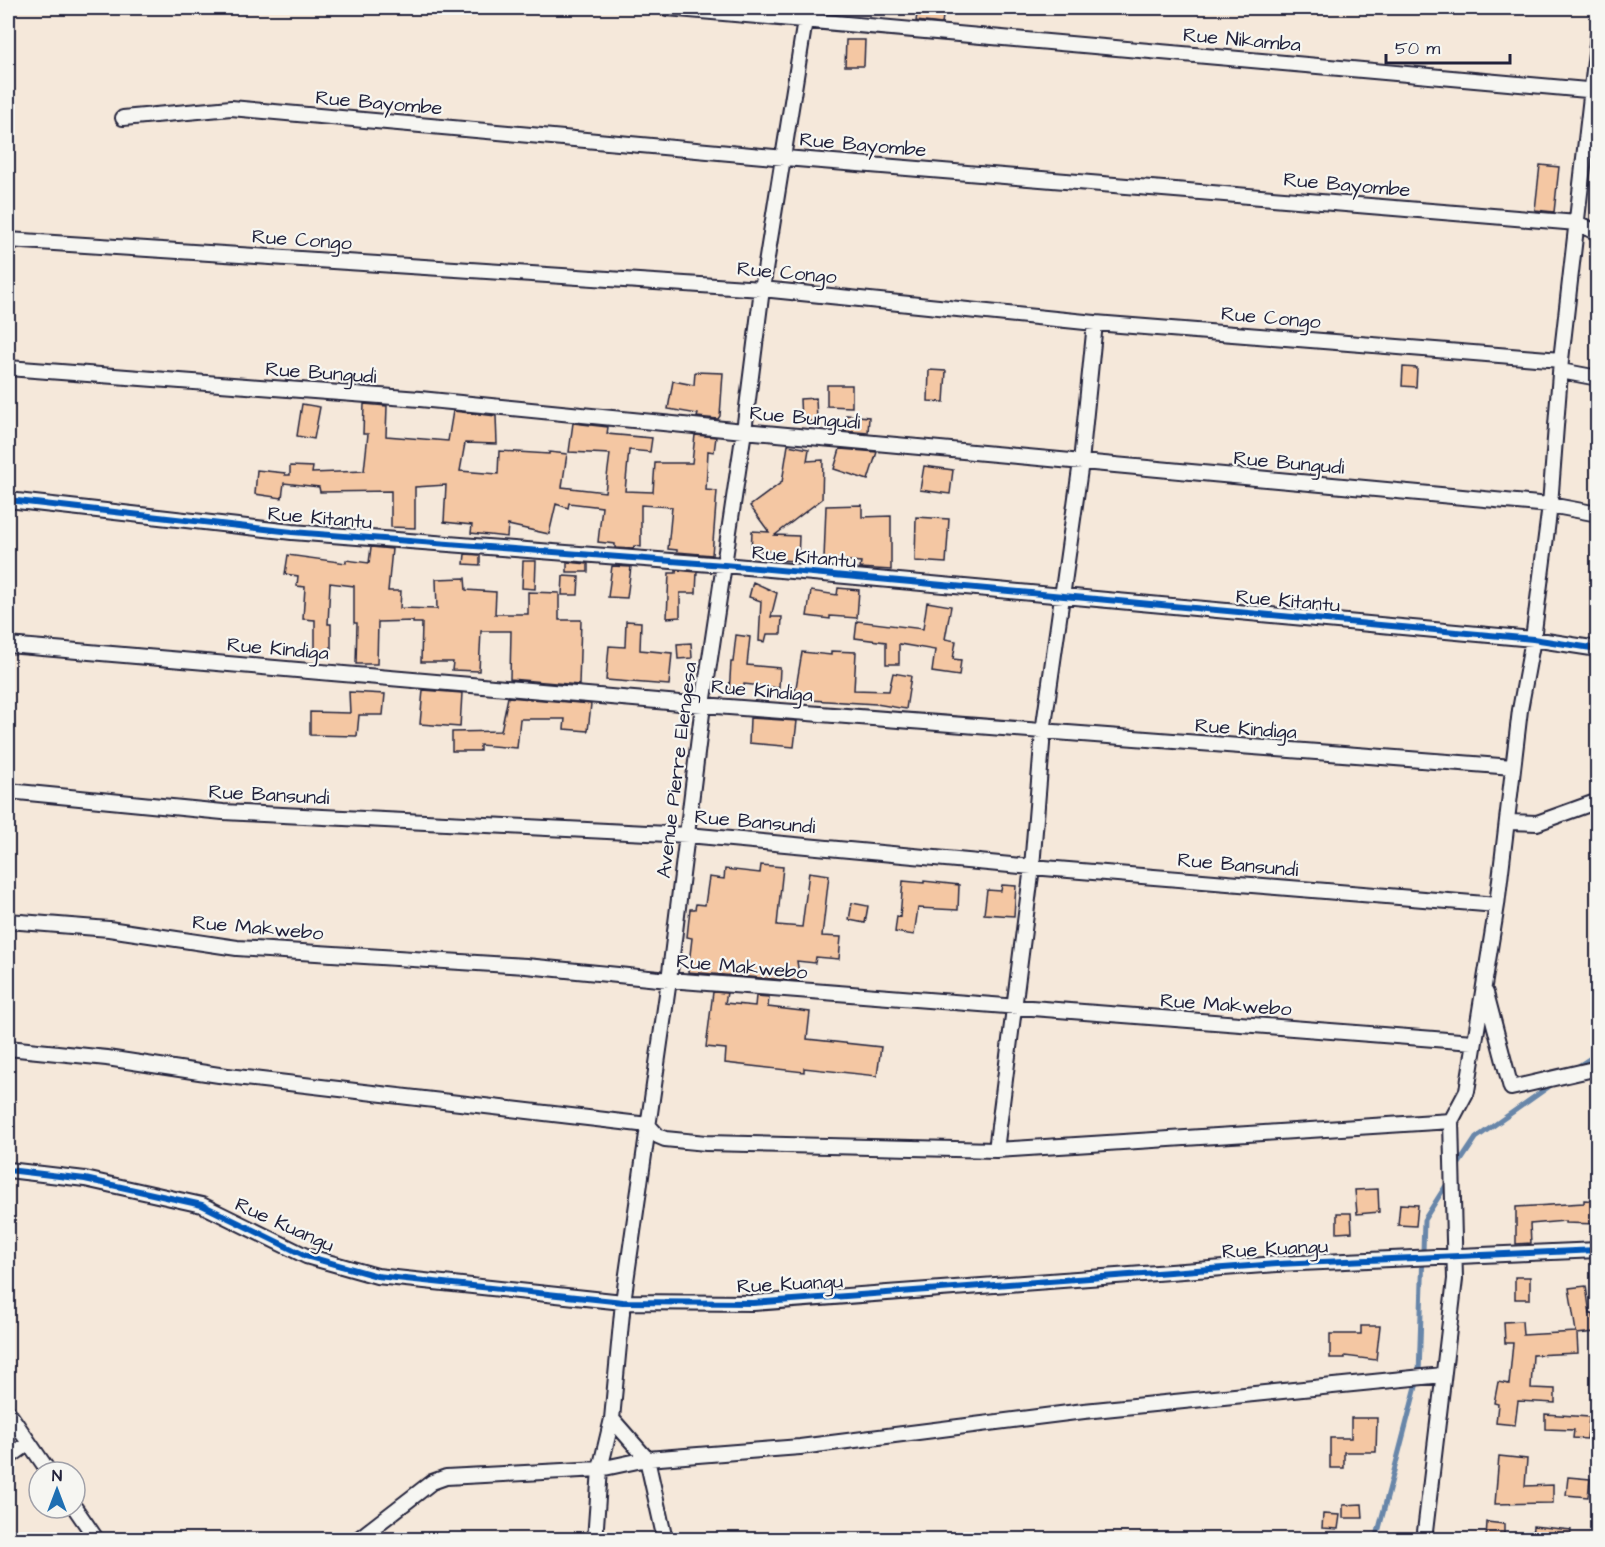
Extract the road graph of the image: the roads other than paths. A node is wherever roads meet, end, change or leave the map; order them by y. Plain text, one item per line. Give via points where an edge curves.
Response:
1 (667, 8) edge
2 (807, 14) edge
3 (1598, 35) edge
4 (1594, 90) edge
5 (123, 118) dead end
6 (785, 158) junction
7 (1576, 223) junction
8 (1598, 233) edge
9 (8, 240) edge
10 (762, 289) junction
11 (1095, 323) junction
12 (1561, 365) junction
13 (8, 368) edge
14 (1598, 378) edge
15 (744, 432) junction
16 (1081, 462) junction
17 (8, 500) edge
18 (1550, 505) junction
19 (1598, 514) edge
20 (724, 566) junction
21 (1061, 595) junction
22 (1533, 639) junction
23 (8, 645) edge
24 (1598, 650) edge
25 (703, 705) junction
26 (1043, 732) junction
27 (1513, 768) junction
28 (8, 791) edge
29 (1598, 801) edge
30 (1508, 822) junction
31 (688, 835) junction
32 (1032, 867) junction
33 (1497, 905) junction
34 (8, 921) edge
35 (669, 980) junction
36 (1485, 988) junction
37 (1013, 1007) junction
38 (1473, 1042) junction
39 (8, 1048) edge
40 (1598, 1068) edge
41 (1451, 1121) junction
42 (648, 1125) junction
43 (996, 1150) junction
44 (8, 1170) edge
45 (1595, 1250) edge
46 (1455, 1257) junction
47 (623, 1302) junction
48 (1443, 1375) junction
49 (8, 1412) edge
50 (612, 1419) junction
51 (29, 1443) junction
52 (8, 1458) edge
53 (41, 1460) edge
54 (647, 1460) junction
55 (600, 1469) junction
56 (84, 1520) edge
57 (97, 1539) edge
58 (357, 1539) edge
59 (595, 1539) edge
60 (665, 1539) edge
61 (1424, 1539) edge

1 - 2 street, Rue Nikamba
2 - 4 street, Rue Nikamba
2 - 6 street, Avenue Pierre Elengesa
3 - 4 street
4 - 7 street
5 - 6 street, Rue Bayombe via 231,108
6 - 7 street, Rue Bayombe
6 - 10 street, Avenue Pierre Elengesa
7 - 8 street, Rue Bayombe
7 - 12 street
9 - 10 street, Rue Congo
10 - 11 street, Rue Congo
10 - 15 street, Avenue Pierre Elengesa
11 - 12 street, Rue Congo
11 - 16 street
12 - 14 street, Rue Congo
12 - 18 street
13 - 15 street, Rue Bungudi via 420,399
15 - 16 street, Rue Bungudi
15 - 20 street, Avenue Pierre Elengesa
16 - 18 street, Rue Bungudi
16 - 21 street
17 - 20 street, Rue Kitantu via 292,532
18 - 19 street, Rue Bungudi
18 - 22 street
20 - 21 street, Rue Kitantu
20 - 25 street, Avenue Pierre Elengesa
21 - 22 street, Rue Kitantu
21 - 26 street
22 - 24 street, Rue Kitantu
22 - 27 street
23 - 25 street, Rue Kindiga
25 - 26 street, Rue Kindiga
25 - 31 street, Avenue Pierre Elengesa
26 - 27 street, Rue Kindiga
26 - 32 street
27 - 30 street
28 - 31 street, Rue Bansundi via 223,812
29 - 30 street via 1537,823
30 - 33 street
31 - 32 street, Rue Bansundi
31 - 35 street, Avenue Pierre Elengesa
32 - 33 street, Rue Bansundi
32 - 37 street
33 - 36 street
34 - 35 street, Rue Makwebo via 109,929 237,948 526,966
35 - 37 street, Rue Makwebo
35 - 42 street, Avenue Pierre Elengesa
36 - 38 street
36 - 40 street via 1511,1088
37 - 38 street, Rue Makwebo
37 - 43 street
38 - 41 street via 1467,1090
39 - 42 street
41 - 43 street
41 - 46 street
42 - 43 street via 658,1136 686,1142
42 - 47 street, Avenue Pierre Elengesa
44 - 47 street, Rue Kuangu via 85,1179 202,1205 306,1256 377,1276
45 - 46 street, Rue Kuangu
46 - 47 street, Rue Kuangu via 1277,1263 753,1303
46 - 48 street
47 - 50 street, Avenue Pierre Elengesa
48 - 54 street via 1084,1411 800,1447
48 - 61 street
49 - 51 street
50 - 54 street
50 - 55 street, Avenue Pierre Elengesa
51 - 52 street
51 - 53 street
54 - 55 street
54 - 60 street
55 - 58 street via 446,1477 432,1482
55 - 59 street, Avenue Pierre Elengesa
56 - 57 street

